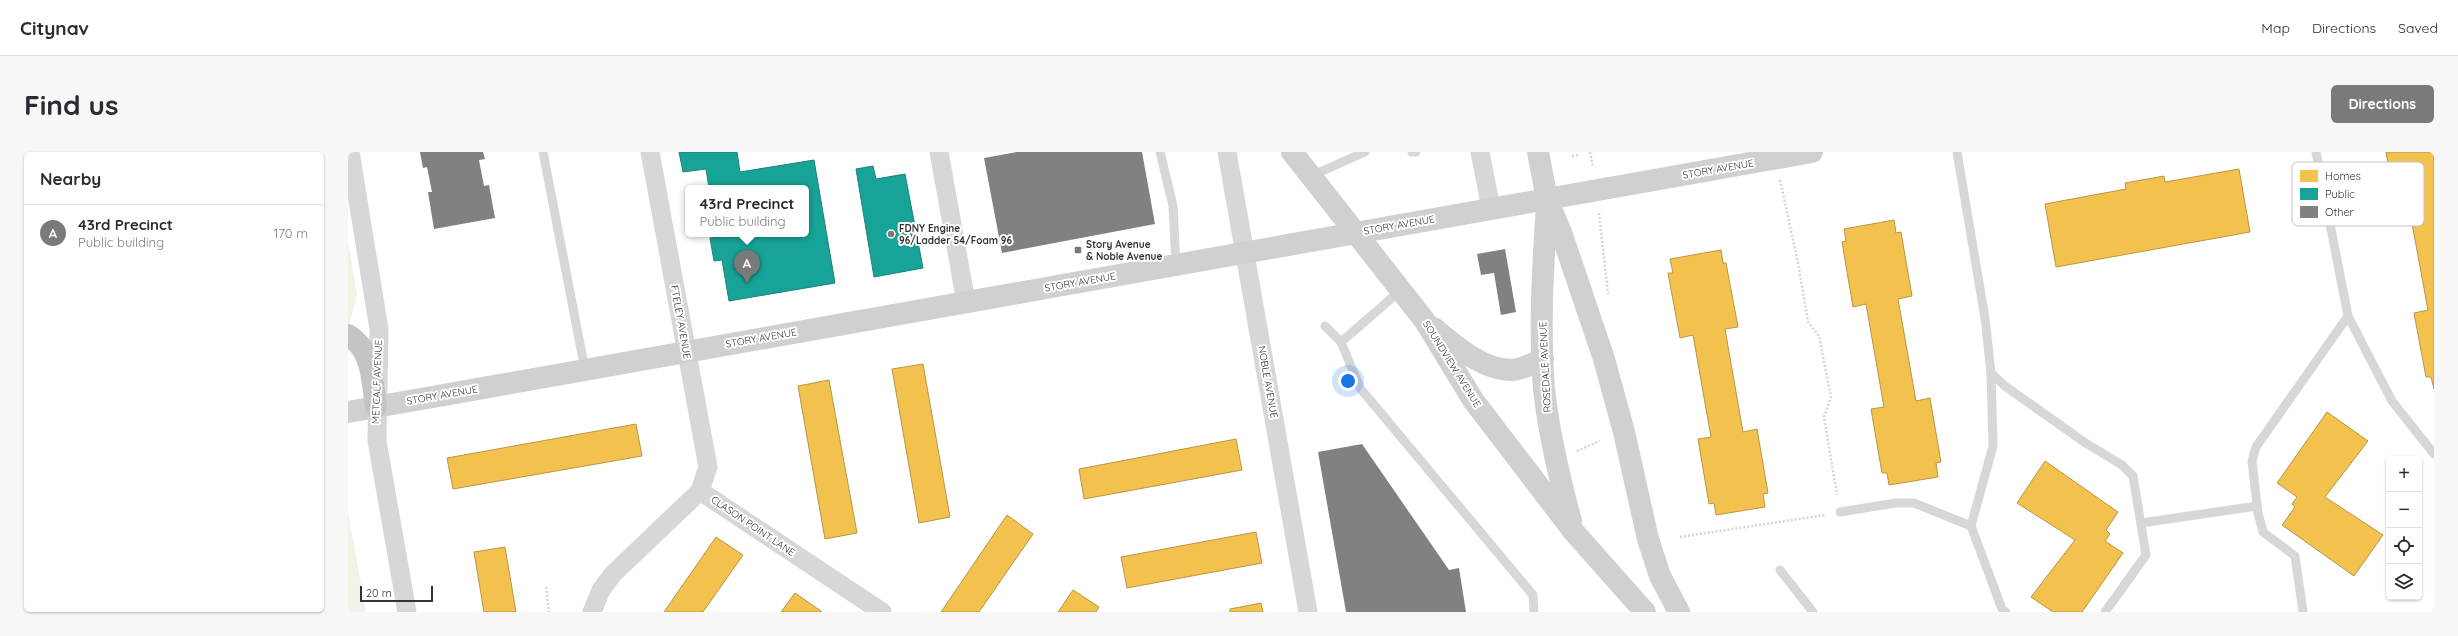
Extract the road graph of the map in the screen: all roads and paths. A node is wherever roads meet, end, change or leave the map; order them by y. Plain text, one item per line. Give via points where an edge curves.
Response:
1 (350, 152) edge
2 (543, 152) edge
3 (650, 152) edge
4 (939, 152) edge
5 (1160, 152) edge
6 (1227, 152) edge
7 (1292, 152) edge
8 (1365, 152) edge
9 (1412, 152) edge
10 (1416, 152) edge
11 (1480, 152) edge
12 (1538, 152) edge
13 (1590, 152) edge
14 (1812, 152) edge
15 (1957, 152) edge
16 (2316, 152) edge
17 (1591, 158) dead end
18 (1775, 158) junction
19 (2318, 162) edge
20 (1311, 176) junction
21 (1547, 199) junction
22 (1491, 209) junction
23 (2330, 226) edge
24 (1357, 232) junction
25 (1245, 252) junction
26 (1176, 264) junction
27 (1402, 289) junction
28 (966, 302) junction
29 (2348, 316) junction
30 (1425, 321) junction
31 (1325, 326) dead end
32 (348, 335) edge
33 (1342, 342) junction
34 (686, 352) junction
35 (1542, 359) junction
36 (585, 370) junction
37 (1992, 373) junction
38 (376, 407) junction
39 (348, 412) edge
40 (1600, 441) dead end
41 (1572, 454) dead end
42 (2434, 454) edge
43 (700, 491) junction
44 (2257, 506) junction
45 (1840, 512) junction
46 (2141, 523) junction
47 (1971, 526) junction
48 (1574, 532) junction
49 (1680, 537) dead end
50 (1780, 570) dead end
51 (546, 587) dead end
52 (2002, 611) edge
53 (407, 612) edge
54 (549, 612) edge
55 (592, 612) edge
56 (882, 612) edge
57 (1308, 612) edge
58 (1534, 612) edge
59 (1645, 612) edge
60 (1679, 612) edge
61 (1813, 612) edge
62 (2105, 612) edge
63 (2303, 612) edge

1 - 38 street, METCALF AVENUE via 377,310 380,344
2 - 36 lane
3 - 34 street, FTELEY AVENUE
4 - 28 street
5 - 26 lane via 1173,206
6 - 25 street, NOBLE AVENUE
7 - 20 main road, SOUNDVIEW AVENUE
8 - 20 lane
9 - 10 lane
11 - 22 street
12 - 21 main road, ROSEDALE AVENUE
13 - 17 path
14 - 18 main road, STORY AVENUE
15 - 37 lane
16 - 19 lane
18 - 21 main road, STORY AVENUE
18 - 45 path via 1808,322 1819,336 1831,397 1824,417
20 - 24 main road, SOUNDVIEW AVENUE
21 - 22 main road, STORY AVENUE
21 - 35 main road, ROSEDALE AVENUE
21 - 60 main road, ROSEDALE AVENUE via 1604,358 1648,539 1660,576
22 - 24 main road, STORY AVENUE
23 - 29 lane
24 - 25 main road, STORY AVENUE
24 - 27 main road, SOUNDVIEW AVENUE
25 - 26 main road, STORY AVENUE
25 - 57 street, NOBLE AVENUE
26 - 28 main road, STORY AVENUE
27 - 30 main road, SOUNDVIEW AVENUE
27 - 33 lane
28 - 34 main road, STORY AVENUE
29 - 42 lane via 2392,401
29 - 44 lane via 2256,447 2252,461
30 - 35 main road via 1459,348 1502,370 1515,370
30 - 48 main road, SOUNDVIEW AVENUE via 1473,400
31 - 33 lane
32 - 38 highway via 361,345 368,359
33 - 58 lane via 1360,388 1533,595
34 - 36 main road, STORY AVENUE
34 - 43 street, FTELEY AVENUE via 708,467
35 - 48 main road, ROSEDALE AVENUE via 1553,449
36 - 38 main road, STORY AVENUE
37 - 46 lane via 2005,386 2084,442 2122,465 2133,476
37 - 47 lane via 1993,446
38 - 39 main road, STORY AVENUE
38 - 53 street, METCALF AVENUE via 377,441
40 - 41 path
43 - 55 street, CLASON POINT LANE via 613,574 601,590
43 - 56 street, CLASON POINT LANE
44 - 46 lane
44 - 63 lane via 2263,532 2295,556
45 - 47 lane via 1896,503 1914,503
45 - 49 path
46 - 62 lane via 2146,555
47 - 52 lane
48 - 59 main road, SOUNDVIEW AVENUE
50 - 61 lane
51 - 54 path

